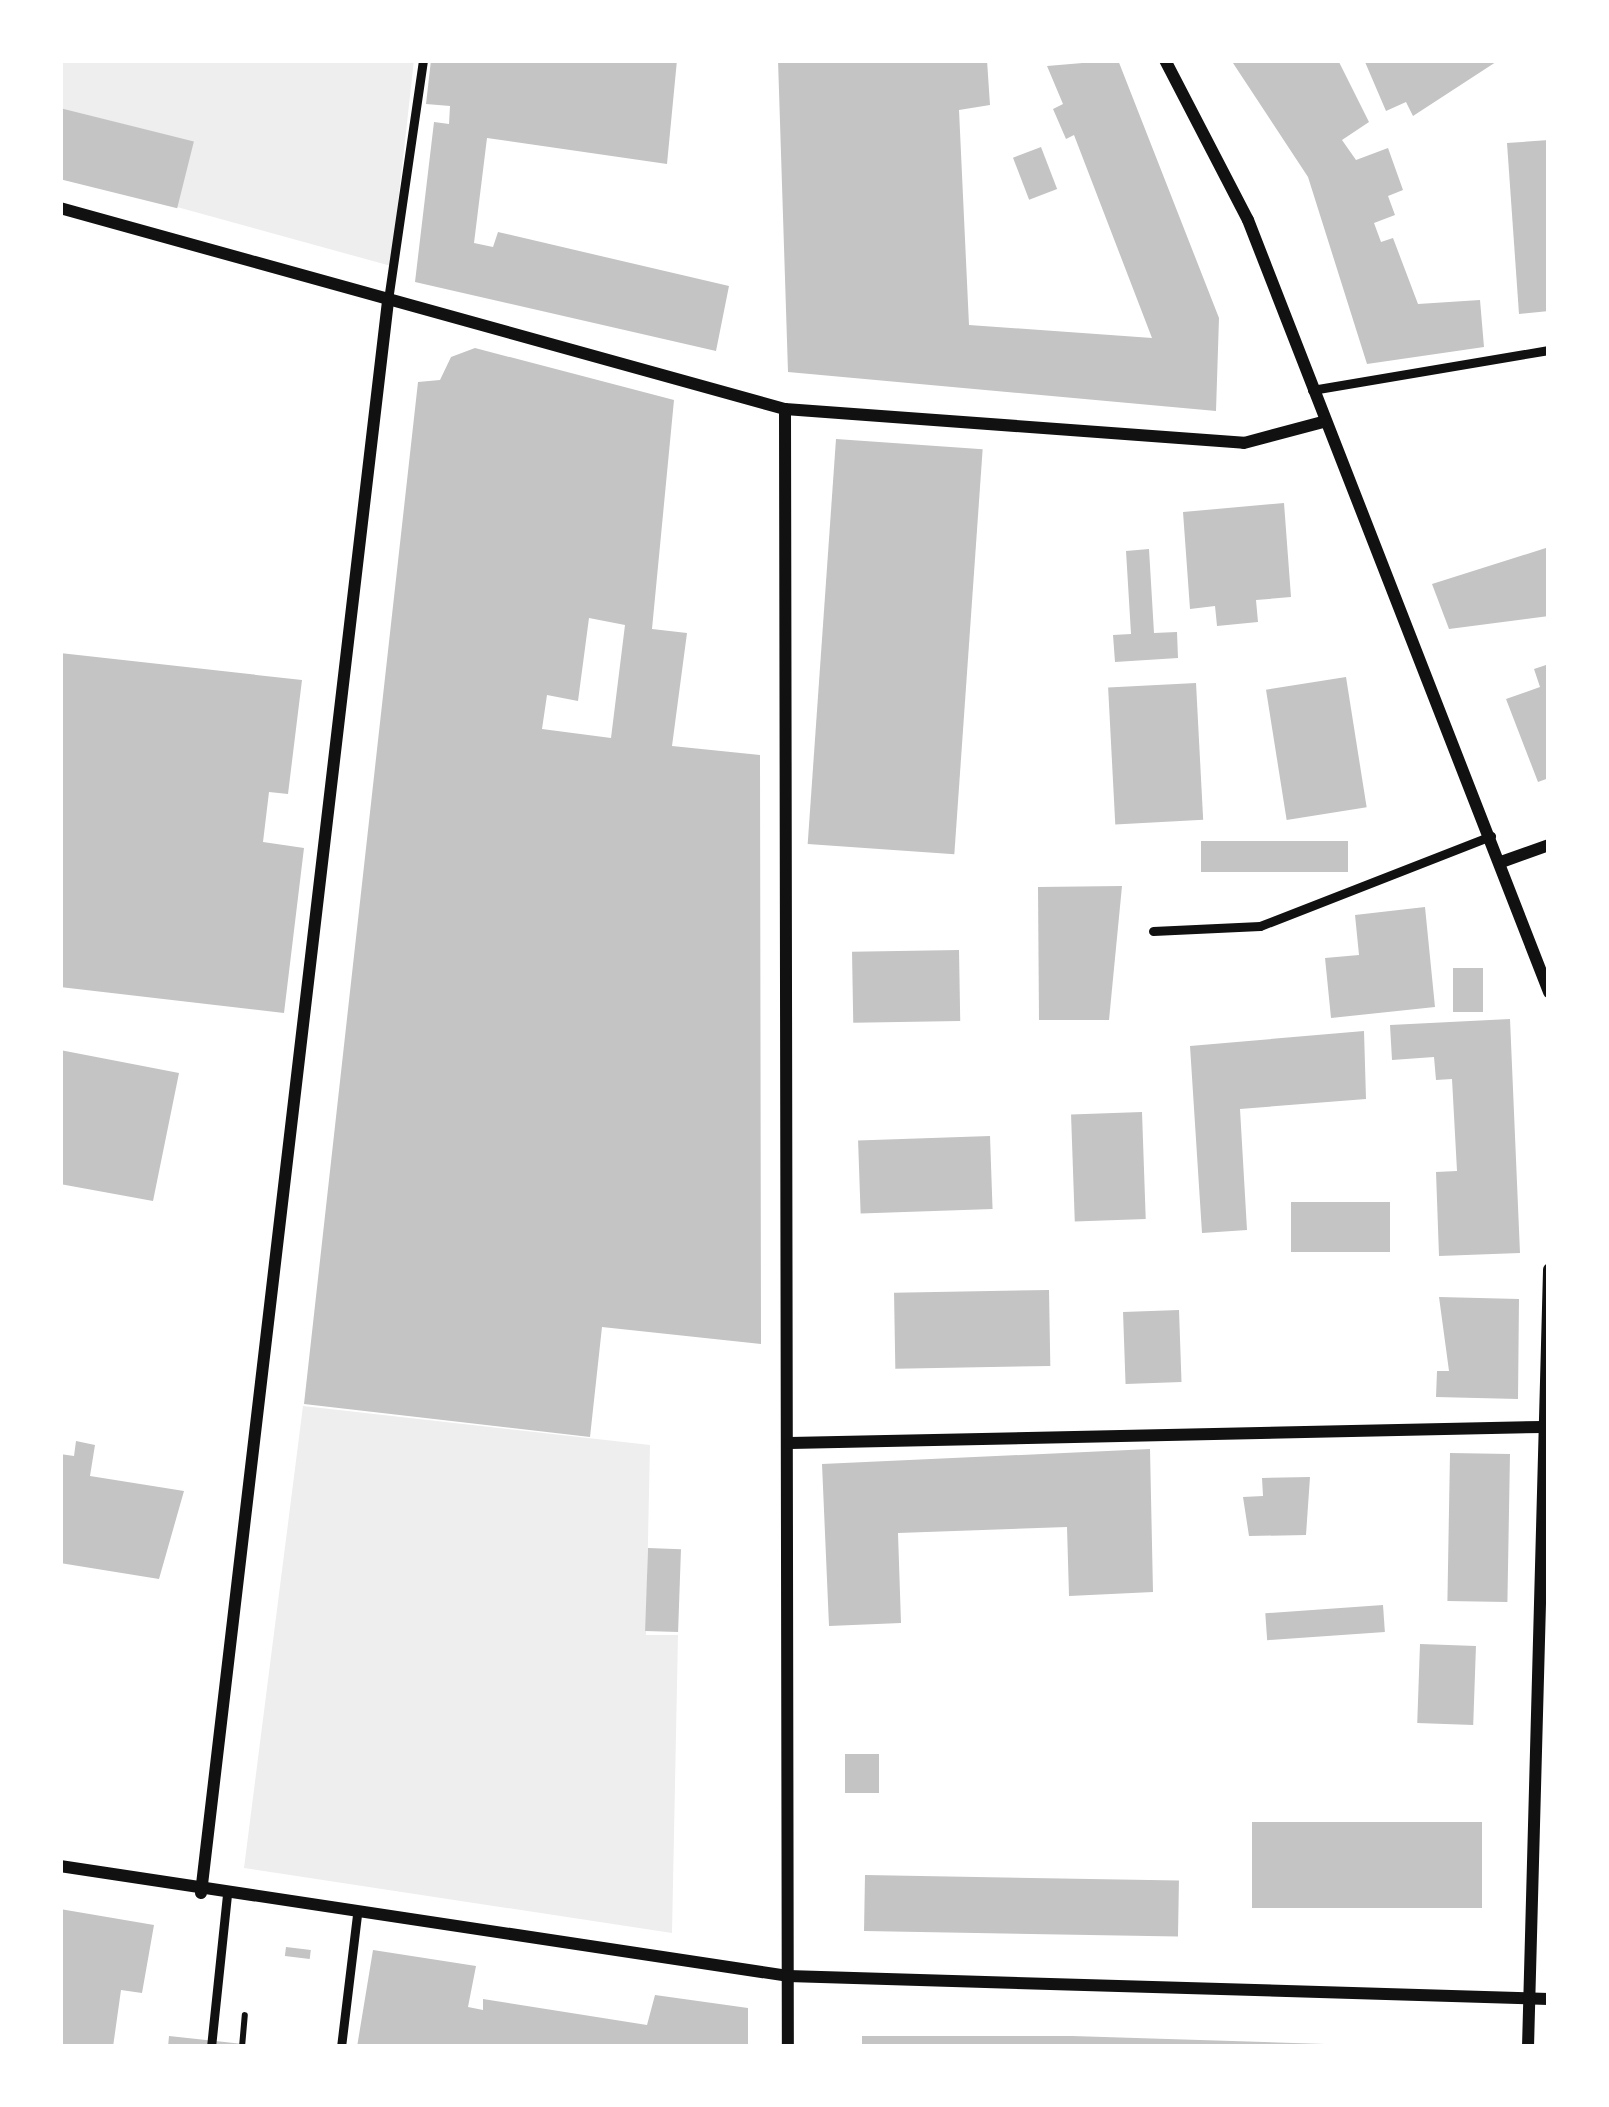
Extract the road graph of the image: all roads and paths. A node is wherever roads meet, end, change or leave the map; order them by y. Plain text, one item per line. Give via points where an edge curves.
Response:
1 (423, 60) edge
2 (1165, 60) edge
3 (60, 208) edge
4 (388, 300) junction
5 (1549, 350) edge
6 (1312, 390) junction
7 (785, 409) junction
8 (1323, 422) junction
9 (1493, 835) junction
10 (1549, 845) edge
11 (1504, 861) junction
12 (1153, 931) dead end
13 (1549, 992) edge
14 (1549, 1269) edge
15 (1543, 1427) junction
16 (790, 1443) junction
17 (60, 1866) edge
18 (201, 1893) junction
19 (227, 1896) junction
20 (357, 1915) junction
21 (788, 1976) junction
22 (1528, 1998) junction
23 (1549, 1999) edge
24 (245, 2015) dead end
25 (211, 2047) edge
26 (242, 2047) edge
27 (341, 2047) edge
28 (788, 2047) edge
29 (1528, 2047) edge

1 - 4 lane
2 - 6 street via 1248,220
3 - 4 street
4 - 7 street
4 - 18 street
5 - 6 lane
6 - 8 street
7 - 8 street via 1244,443
7 - 16 street
8 - 9 street
9 - 11 street
9 - 12 lane via 1260,926
10 - 11 street
11 - 13 street
14 - 15 street
15 - 16 street
15 - 22 street
16 - 21 street
17 - 18 street
18 - 19 street
19 - 20 street
19 - 25 lane
20 - 21 street
20 - 27 lane
21 - 22 street
21 - 28 street
22 - 23 street
22 - 29 street
24 - 26 path

